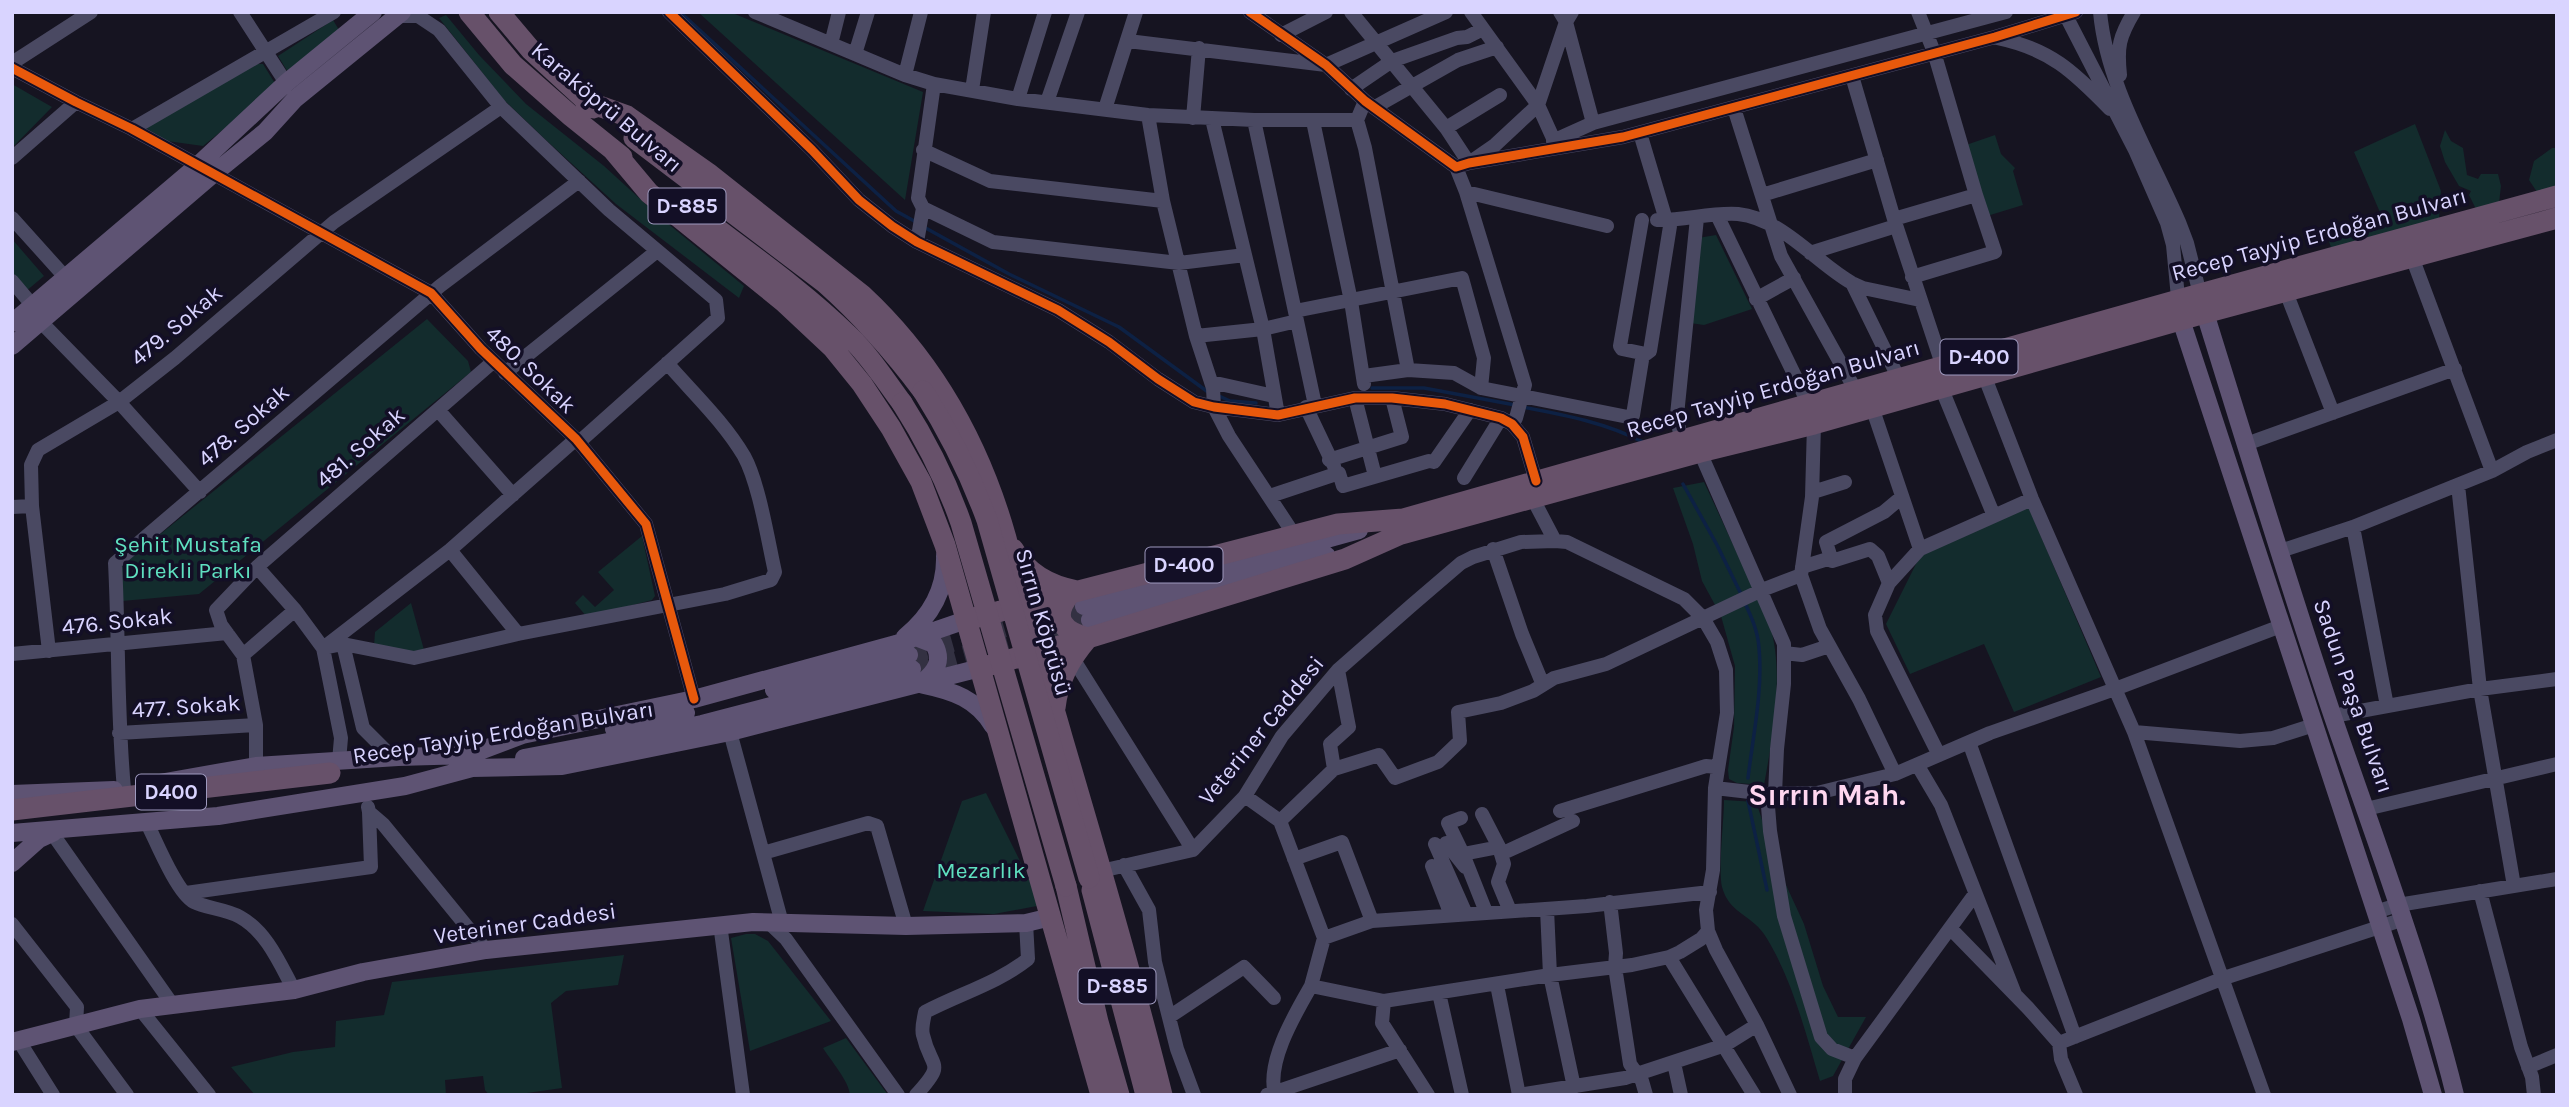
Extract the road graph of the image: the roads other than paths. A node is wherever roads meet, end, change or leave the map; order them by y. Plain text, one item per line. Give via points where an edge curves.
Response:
1 (90, 12) edge
2 (240, 12) edge
3 (334, 12) edge
4 (341, 12) edge
5 (373, 12) edge
6 (469, 12) edge
7 (499, 12) edge
8 (669, 12) edge
9 (755, 12) edge
10 (839, 12) edge
11 (868, 12) edge
12 (921, 12) edge
13 (984, 12) edge
14 (1045, 12) edge
15 (1078, 12) edge
16 (1136, 12) edge
17 (1250, 12) edge
18 (1326, 12) edge
19 (1352, 12) edge
20 (1446, 12) edge
21 (1471, 12) edge
22 (1918, 12) edge
23 (2006, 12) edge
24 (2101, 12) edge
25 (2134, 12) edge
26 (2068, 13) edge
27 (400, 14) edge
28 (773, 15) edge
29 (1566, 16) edge
30 (1483, 29) junction
31 (352, 30) junction
32 (1928, 34) junction
33 (1281, 35) junction
34 (1995, 37) junction
35 (1128, 41) junction
36 (1375, 43) junction
37 (831, 44) junction
38 (1497, 47) junction
39 (1199, 48) junction
40 (266, 52) junction
41 (1934, 52) junction
42 (855, 54) junction
43 (1392, 61) junction
44 (12, 63) edge
45 (1326, 65) junction
46 (12, 68) edge
47 (905, 75) junction
48 (1852, 76) junction
49 (286, 83) junction
50 (934, 84) junction
51 (1410, 87) junction
52 (1351, 89) junction
53 (972, 90) junction
54 (1500, 95) dead end
55 (1018, 99) junction
56 (585, 101) junction
57 (2123, 101) junction
58 (76, 102) junction
59 (1047, 102) junction
60 (1370, 104) junction
61 (1538, 105) junction
62 (501, 107) junction
63 (1734, 108) junction
64 (1105, 109) junction
65 (1147, 115) junction
66 (1193, 118) junction
67 (1212, 119) junction
68 (2119, 119) junction
69 (1254, 120) junction
70 (1357, 120) junction
71 (1312, 121) junction
72 (1593, 123) junction
73 (132, 128) junction
74 (1446, 128) junction
75 (1640, 133) junction
76 (1555, 144) junction
77 (613, 150) junction
78 (923, 150) junction
79 (12, 158) edge
80 (1877, 160) junction
81 (1462, 165) junction
82 (205, 170) junction
83 (579, 181) junction
84 (1466, 192) junction
85 (1762, 195) junction
86 (1976, 195) junction
87 (2557, 196) edge
88 (1163, 201) junction
89 (923, 208) junction
90 (1717, 215) junction
91 (12, 218) edge
92 (1697, 218) junction
93 (2557, 218) edge
94 (1659, 220) junction
95 (1770, 223) junction
96 (1895, 223) junction
97 (1607, 226) dead end
98 (321, 233) junction
99 (917, 242) junction
100 (657, 251) junction
101 (1810, 253) junction
102 (1245, 255) junction
103 (2412, 257) junction
104 (1179, 263) junction
105 (1912, 277) junction
106 (66, 278) junction
107 (1794, 278) junction
108 (12, 281) edge
109 (1852, 283) junction
110 (2286, 292) junction
111 (431, 293) junction
112 (1393, 293) junction
113 (1756, 299) junction
114 (1920, 300) junction
115 (1352, 301) junction
116 (2203, 304) junction
117 (2179, 310) junction
118 (37, 314) junction
119 (1296, 316) junction
120 (12, 323) edge
121 (1263, 329) junction
122 (1196, 336) junction
123 (12, 346) edge
124 (1643, 354) junction
125 (494, 361) junction
126 (667, 363) junction
127 (2455, 369) junction
128 (1408, 370) junction
129 (505, 373) junction
130 (1984, 375) junction
131 (1364, 376) junction
132 (1942, 377) junction
133 (1899, 379) junction
134 (1481, 388) junction
135 (923, 391) joint
136 (1856, 391) junction
137 (1213, 394) junction
138 (1274, 396) junction
139 (1522, 397) junction
140 (1360, 398) junction
141 (1392, 398) junction
142 (119, 401) junction
143 (1310, 406) junction
144 (1872, 407) junction
145 (438, 410) junction
146 (1470, 410) junction
147 (2333, 413) junction
148 (1811, 414) junction
149 (1278, 415) junction
150 (1510, 418) junction
151 (2557, 440) edge
152 (577, 441) junction
153 (1681, 441) junction
154 (2246, 444) junction
155 (1367, 448) junction
156 (1700, 452) junction
157 (1329, 460) junction
158 (2493, 471) junction
159 (1339, 474) junction
160 (1375, 476) junction
161 (1464, 478) dead end
162 (1845, 482) dead end
163 (2458, 485) junction
164 (1534, 490) junction
165 (200, 492) junction
166 (1813, 492) junction
167 (513, 495) junction
168 (1270, 496) junction
169 (1902, 497) junction
170 (2032, 499) junction
171 (32, 506) junction
172 (12, 507) edge
173 (1994, 516) junction
174 (1402, 527) junction
175 (2353, 527) junction
176 (1295, 536) junction
177 (1006, 538) junction
178 (1555, 541) junction
179 (945, 545) junction
180 (1493, 549) junction
181 (1920, 549) junction
182 (450, 550) junction
183 (2280, 551) junction
184 (1831, 558) junction
185 (257, 567) junction
186 (1802, 571) junction
187 (1889, 583) junction
188 (1762, 590) junction
189 (669, 605) junction
190 (1022, 605) junction
191 (295, 610) junction
192 (1083, 610) junction
193 (1703, 618) junction
194 (966, 620) junction
195 (2281, 626) junction
196 (227, 633) junction
197 (518, 634) junction
198 (916, 637) junction
199 (119, 642) junction
200 (343, 644) junction
201 (1829, 646) junction
202 (323, 648) junction
203 (49, 651) junction
204 (1037, 652) junction
205 (1784, 653) junction
206 (12, 654) edge
207 (243, 655) junction
208 (1072, 657) junction
209 (909, 663) junction
210 (980, 668) junction
211 (1338, 670) junction
212 (2557, 679) edge
213 (1543, 685) junction
214 (2115, 689) junction
215 (2480, 689) junction
216 (694, 699) junction
217 (2386, 706) junction
218 (1054, 710) junction
219 (2333, 716) junction
220 (257, 724) junction
221 (2314, 725) junction
222 (730, 732) junction
223 (2134, 732) junction
224 (118, 733) junction
225 (1001, 740) junction
226 (1969, 742) junction
227 (1939, 755) junction
228 (398, 757) junction
229 (471, 762) junction
230 (2557, 764) edge
231 (256, 766) junction
232 (1918, 766) junction
233 (1717, 767) junction
234 (1334, 769) junction
235 (332, 773) junction
236 (1895, 774) junction
237 (2497, 778) junction
238 (12, 780) edge
239 (1715, 788) junction
240 (124, 789) junction
241 (45, 792) junction
242 (366, 792) junction
243 (12, 794) edge
244 (1771, 794) junction
245 (1245, 796) junction
246 (2366, 809) junction
247 (12, 810) edge
248 (1560, 811) dead end
249 (369, 812) junction
250 (1482, 814) dead end
251 (1461, 818) dead end
252 (1280, 821) junction
253 (1573, 821) dead end
254 (147, 823) junction
255 (12, 824) edge
256 (56, 830) junction
257 (12, 833) edge
258 (1193, 849) junction
259 (1500, 850) junction
260 (763, 853) junction
261 (1463, 854) junction
262 (1294, 859) junction
263 (12, 863) edge
264 (1124, 865) junction
265 (1432, 866) dead end
266 (1095, 874) junction
267 (2557, 879) edge
268 (2514, 886) junction
269 (2480, 891) junction
270 (1710, 892) junction
271 (186, 893) junction
272 (1480, 894) junction
273 (1975, 894) junction
274 (1610, 902) junction
275 (1547, 909) junction
276 (1510, 911) junction
277 (1486, 912) junction
278 (2401, 912) junction
279 (1459, 915) junction
280 (1051, 917) junction
281 (2378, 919) junction
282 (1372, 922) junction
283 (775, 923) junction
284 (1026, 923) junction
285 (12, 924) edge
286 (720, 924) junction
287 (906, 926) junction
288 (1950, 928) junction
289 (1708, 930) junction
290 (1324, 939) junction
291 (486, 950) junction
292 (1669, 957) junction
293 (1615, 967) junction
294 (1550, 975) junction
295 (2224, 978) junction
296 (1497, 985) junction
297 (1311, 986) junction
298 (294, 990) junction
299 (1439, 993) junction
300 (2015, 994) junction
301 (1275, 998) dead end
302 (1384, 1001) junction
303 (172, 1004) junction
304 (141, 1009) junction
305 (1169, 1017) junction
306 (76, 1026) junction
307 (1757, 1026) junction
308 (2075, 1037) junction
309 (16, 1041) edge
310 (2059, 1043) junction
311 (1725, 1045) junction
312 (1400, 1050) junction
313 (2557, 1055) edge
314 (1855, 1058) junction
315 (1674, 1063) junction
316 (2528, 1067) junction
317 (1637, 1073) junction
318 (1574, 1087) junction
319 (1272, 1094) edge
320 (53, 1095) edge
321 (127, 1095) edge
322 (209, 1095) edge
323 (743, 1095) edge
324 (898, 1095) edge
325 (916, 1095) edge
326 (1101, 1095) edge
327 (1119, 1095) edge
328 (1146, 1095) edge
329 (1162, 1095) edge
330 (1194, 1095) edge
331 (1428, 1095) edge
332 (1462, 1095) edge
333 (1519, 1095) edge
334 (1646, 1095) edge
335 (1681, 1095) edge
336 (1754, 1095) edge
337 (1790, 1095) edge
338 (1844, 1095) edge
339 (2076, 1095) edge
340 (2264, 1095) edge
341 (2433, 1095) edge
342 (2455, 1095) edge
343 (2534, 1095) edge

1 - 44 street
2 - 40 street
3 - 40 street
4 - 31 street
5 - 31 main road
6 - 77 highway, Karaköprü Bulvarı / D-885 via 513,65
7 - 56 highway, Karaköprü Bulvarı / D-885
8 - 99 street via 859,200
9 - 28 street
10 - 37 street
11 - 42 street
12 - 47 street
13 - 53 street
14 - 55 street
15 - 59 street
16 - 35 street
17 - 33 street
18 - 33 street
19 - 36 street
20 - 36 street
21 - 30 street
22 - 32 street
23 - 32 street
24 - 57 street via 2111,71
25 - 57 street via 2118,45
26 - 34 street
26 - 68 street
27 - 62 street via 418,16 439,30
27 - 82 main road via 295,99 265,132
28 - 37 street
29 - 61 street
29 - 72 street
30 - 38 street
30 - 43 street
31 - 49 main road
32 - 41 street
32 - 72 street
33 - 45 street
34 - 41 street
34 - 68 street via 2051,55
35 - 39 street
35 - 64 street
36 - 43 street
36 - 45 street
37 - 42 street
38 - 51 street via 1458,61
38 - 61 street
39 - 45 street
39 - 66 street
40 - 49 street
40 - 73 street
41 - 48 street
41 - 86 street
42 - 47 street
43 - 51 street
43 - 52 street
45 - 52 street
46 - 58 street, 480. Sokak
47 - 50 street
48 - 63 street
48 - 80 street
49 - 82 main road
50 - 53 street
50 - 78 street
51 - 60 street
51 - 74 street
52 - 60 street
53 - 55 street
54 - 74 street
55 - 59 street
56 - 135 highway, Karaköprü Bulvarı / D-885 via 825,283 891,348
56 - 177 highway via 626,116 708,173 880,312 957,415 980,461
57 - 116 street via 2183,232
58 - 73 street, 480. Sokak
58 - 79 street
59 - 64 street
60 - 70 street
60 - 81 street
61 - 76 street
61 - 81 street via 1495,145
62 - 83 street
62 - 98 street, 479. Sokak
63 - 75 street
63 - 85 street
64 - 65 street
65 - 66 street
65 - 88 street
66 - 67 street
67 - 69 street
67 - 102 street
68 - 117 street via 2167,223
69 - 71 street
69 - 119 street
70 - 71 street
70 - 112 street
71 - 115 street
72 - 76 street
73 - 82 street, 480. Sokak
74 - 81 street
75 - 76 street
75 - 94 street
76 - 81 street
77 - 179 highway via 649,192 832,347 891,428 921,482
77 - 327 highway, Karaköprü Bulvarı / D-885, bridge via 809,300 850,337 928,445 961,523 1066,886
78 - 88 street via 990,180
78 - 89 street via 918,198
80 - 85 street
80 - 96 street
81 - 84 street
82 - 98 street, 480. Sokak
82 - 106 main road
82 - 118 main road
83 - 100 street
83 - 111 street, 478. Sokak
84 - 97 street
84 - 139 street via 1525,385
85 - 95 street
86 - 96 street
86 - 105 street via 1995,252
87 - 116 highway, Recep Tayyip Erdoğan Bulvarı / D-400
88 - 104 street
89 - 99 street
89 - 104 street via 993,242
90 - 92 street
90 - 95 street via 1737,214
90 - 113 street
91 - 106 street
92 - 94 street
92 - 153 street via 1677,415
93 - 103 highway, Recep Tayyip Erdoğan Bulvarı / D-400
94 - 124 street via 1650,351
94 - 124 street via 1620,346
95 - 101 street
95 - 107 street via 1781,257
96 - 101 street
96 - 105 street
98 - 111 street, 480. Sokak
98 - 142 street, 479. Sokak
99 - 137 street via 1058,310 1194,402
100 - 126 street via 716,300 718,318
100 - 129 street
101 - 109 street
102 - 104 street
102 - 121 street
103 - 110 highway, Recep Tayyip Erdoğan Bulvarı / D-400
103 - 127 street
104 - 122 street
105 - 114 street
106 - 118 main road
107 - 113 street
107 - 136 street
108 - 118 street
109 - 114 street
109 - 133 street
110 - 116 highway, Recep Tayyip Erdoğan Bulvarı / D-400
110 - 147 street
111 - 125 street, 480. Sokak
111 - 165 street, 478. Sokak
112 - 115 street
112 - 128 street
112 - 134 street via 1462,278 1484,358
113 - 148 street
114 - 132 street
115 - 119 street
115 - 131 street
116 - 117 highway, Recep Tayyip Erdoğan Bulvarı / D-400
116 - 154 main road, Sadun Paşa Bulvarı
117 - 130 highway, Recep Tayyip Erdoğan Bulvarı / D-400
117 - 132 highway, Recep Tayyip Erdoğan Bulvarı / D-400
117 - 195 main road, Sadun Paşa Bulvarı
118 - 120 main road
118 - 123 main road
118 - 142 street
119 - 121 street
119 - 143 street
121 - 122 street
121 - 138 street
122 - 137 street
124 - 139 street via 1633,415 1628,417
125 - 129 street, 480. Sokak
125 - 145 street, 481. Sokak
126 - 152 street
126 - 189 street via 745,458 775,572 772,580
127 - 147 street
127 - 158 street
128 - 131 street
128 - 134 street via 1454,373
129 - 152 street, 480. Sokak
130 - 132 highway, Recep Tayyip Erdoğan Bulvarı / D-400
130 - 170 street
131 - 140 street
132 - 133 highway, Recep Tayyip Erdoğan Bulvarı / D-400
132 - 144 highway, Recep Tayyip Erdoğan Bulvarı / D-400
132 - 173 street
133 - 136 highway, Recep Tayyip Erdoğan Bulvarı / D-400
134 - 139 street
135 - 266 highway, Sırrın Köprüsü / D-885, bridge via 949,432 987,520
136 - 148 highway, Recep Tayyip Erdoğan Bulvarı / D-400
137 - 138 street
137 - 149 street
137 - 168 street via 1229,436
138 - 149 street
139 - 150 street
140 - 141 street
140 - 143 street
140 - 155 street
141 - 146 street
141 - 155 street via 1402,437
142 - 165 street
142 - 171 street, 479. Sokak via 38,450 31,465
143 - 149 street
143 - 157 street
144 - 148 highway, Recep Tayyip Erdoğan Bulvarı / D-400
144 - 169 street
145 - 167 street
145 - 185 street, 481. Sokak
146 - 150 street
146 - 160 street via 1434,462
147 - 154 street
148 - 153 highway, Recep Tayyip Erdoğan Bulvarı / D-400
148 - 156 highway, Recep Tayyip Erdoğan Bulvarı / D-400
148 - 166 street
150 - 161 street
150 - 164 street via 1523,437
151 - 158 street
152 - 167 street
152 - 189 street, 480. Sokak via 646,524
153 - 164 highway, Recep Tayyip Erdoğan Bulvarı / D-400
154 - 183 main road, Sadun Paşa Bulvarı
155 - 157 street
155 - 160 street
156 - 164 highway, Recep Tayyip Erdoğan Bulvarı / D-400
156 - 188 street
157 - 159 street
158 - 163 street
159 - 160 street via 1343,486
159 - 168 street
162 - 166 street
163 - 175 street
163 - 215 street
164 - 174 highway, Recep Tayyip Erdoğan Bulvarı / D-400
164 - 178 street
165 - 199 street, 478. Sokak via 116,564
166 - 186 street
167 - 182 street
168 - 176 street
169 - 181 street
169 - 184 street via 1884,512 1826,542
170 - 173 street
170 - 214 street
171 - 172 street
171 - 203 street, 479. Sokak
173 - 181 street
174 - 176 highway, D-400 via 1338,524
174 - 192 main road, Recep Tayyip Erdoğan Bulvarı via 1339,534
174 - 192 highway, D-400 via 1345,559
175 - 183 street
175 - 217 street
176 - 192 highway, D-400
177 - 190 highway
177 - 192 highway via 1021,563
178 - 180 street, Veteriner Caddesi
178 - 193 street via 1567,542 1666,589
179 - 194 highway
179 - 209 main road via 943,583
180 - 211 street, Veteriner Caddesi via 1461,563
180 - 213 street
181 - 187 street
182 - 197 street
182 - 202 street
183 - 219 main road, Sadun Paşa Bulvarı
184 - 186 street
184 - 187 street via 1870,549 1878,555
185 - 191 street
185 - 196 street, 481. Sokak via 216,610
186 - 188 street
186 - 201 street
187 - 227 street via 1875,615 1877,631
188 - 193 street
188 - 205 street
189 - 197 street
189 - 216 street, 480. Sokak
190 - 192 highway, D-400
190 - 194 highway, D-400
190 - 204 highway
191 - 202 street
191 - 207 street
192 - 204 highway
192 - 208 highway
193 - 213 street via 1606,664
193 - 233 street via 1720,649 1728,686
194 - 198 main road
194 - 210 highway
195 - 214 street
195 - 221 main road, Sadun Paşa Bulvarı
196 - 199 street, 476. Sokak
196 - 207 street
197 - 200 street via 414,658
198 - 209 main road
198 - 209 main road via 934,644 938,665 934,673
199 - 203 street, 476. Sokak
199 - 224 street, 478. Sokak
200 - 202 street
200 - 228 street via 363,728
201 - 205 street via 1802,655
201 - 236 street
202 - 235 street via 341,738
203 - 206 street, 476. Sokak
204 - 210 highway
204 - 218 highway
205 - 244 street
207 - 220 street
208 - 218 highway via 1056,693
208 - 258 street
209 - 210 main road
209 - 216 main road
209 - 222 main road
209 - 225 main road via 984,711
209 - 229 main road, Recep Tayyip Erdoğan Bulvarı via 702,724
210 - 225 highway
211 - 234 street via 1349,727 1330,744
211 - 245 street, Veteriner Caddesi via 1282,736
212 - 215 street
213 - 234 street via 1501,703 1458,712 1460,741 1438,762 1424,768 1395,778 1379,755
214 - 223 street
214 - 226 street
215 - 217 street
215 - 237 street
216 - 229 main road via 522,735
217 - 219 street
218 - 266 highway
219 - 246 main road, Sadun Paşa Bulvarı
220 - 224 street, 477. Sokak
220 - 231 street
221 - 223 street via 2273,738 2240,741
221 - 281 main road, Sadun Paşa Bulvarı
222 - 229 main road via 562,766
222 - 260 street
223 - 295 street
224 - 240 street, 478. Sokak
225 - 280 highway
226 - 227 street
226 - 308 street
227 - 232 street
228 - 229 main road
228 - 235 main road
229 - 235 main road, Recep Tayyip Erdoğan Bulvarı
229 - 242 main road via 405,786
230 - 237 street
231 - 235 main road
231 - 240 main road
232 - 236 street
232 - 273 street via 1941,805
233 - 239 street
233 - 248 street via 1706,766
234 - 252 street
235 - 247 highway, Recep Tayyip Erdoğan Bulvarı / D400
235 - 255 highway, Recep Tayyip Erdoğan Bulvarı / D400
236 - 244 street via 1817,793
237 - 246 street
237 - 268 street
238 - 241 main road
239 - 244 street
239 - 270 street
240 - 241 main road
241 - 243 main road
242 - 249 street
242 - 254 main road
244 - 314 street via 1770,831 1784,916 1821,1037 1832,1049
245 - 252 street
245 - 258 street, Veteriner Caddesi
246 - 278 main road, Sadun Paşa Bulvarı
249 - 271 street via 371,867
249 - 291 street
250 - 259 street
251 - 261 street via 1448,823
252 - 262 street
253 - 259 street
254 - 256 main road
254 - 271 street
256 - 257 main road
256 - 263 main road via 38,839
256 - 303 street
258 - 264 street
259 - 261 street
259 - 276 street via 1504,864 1498,882
260 - 283 street
260 - 287 street via 869,822 877,826
261 - 272 street
262 - 282 street via 1342,842
262 - 290 street
264 - 266 street
264 - 305 street via 1149,910 1155,962
265 - 279 street
266 - 328 highway, D-885
266 - 329 highway
267 - 268 street
268 - 269 street
269 - 278 street
269 - 316 street
270 - 274 street
270 - 289 street
271 - 298 street via 193,901 242,918 268,942
272 - 277 street
272 - 279 street via 1441,844
273 - 288 street
273 - 300 street
274 - 275 street
274 - 293 street
275 - 276 street
275 - 294 street
276 - 277 street
277 - 279 street
278 - 281 street
278 - 342 main road, Sadun Paşa Bulvarı
279 - 282 street
280 - 284 main road, Veteriner Caddesi
280 - 326 highway
281 - 295 street
281 - 341 main road, Sadun Paşa Bulvarı
282 - 290 street
283 - 286 main road, Veteriner Caddesi
283 - 287 main road, Veteriner Caddesi
283 - 324 street
284 - 287 main road, Veteriner Caddesi
284 - 325 street via 1028,959 1012,972 925,1012 922,1033 935,1061 933,1076
285 - 306 street via 77,1007
286 - 291 main road, Veteriner Caddesi
286 - 323 street
288 - 300 street
288 - 314 street
289 - 292 street
289 - 307 street
290 - 297 street
291 - 298 main road, Veteriner Caddesi via 363,972
292 - 293 street
292 - 311 street
293 - 294 street
293 - 317 street via 1630,1064
294 - 296 street
294 - 318 street
295 - 308 street
295 - 340 street
296 - 299 street
296 - 333 street
297 - 302 street
297 - 319 street via 1287,1031
298 - 303 main road, Veteriner Caddesi
299 - 302 street
299 - 332 street
300 - 310 street
301 - 305 street via 1244,967
302 - 312 street via 1382,1023
303 - 304 main road, Veteriner Caddesi
304 - 306 main road, Veteriner Caddesi
304 - 322 street
305 - 330 street
306 - 309 main road, Veteriner Caddesi
306 - 321 street
307 - 311 street
307 - 337 street
308 - 310 street
309 - 320 street
310 - 339 street
311 - 315 street
311 - 336 street
312 - 319 street
312 - 331 street
313 - 316 street
314 - 338 street via 1845,1079
315 - 317 street
315 - 335 street
316 - 343 street
317 - 318 street
317 - 334 street
318 - 333 street

